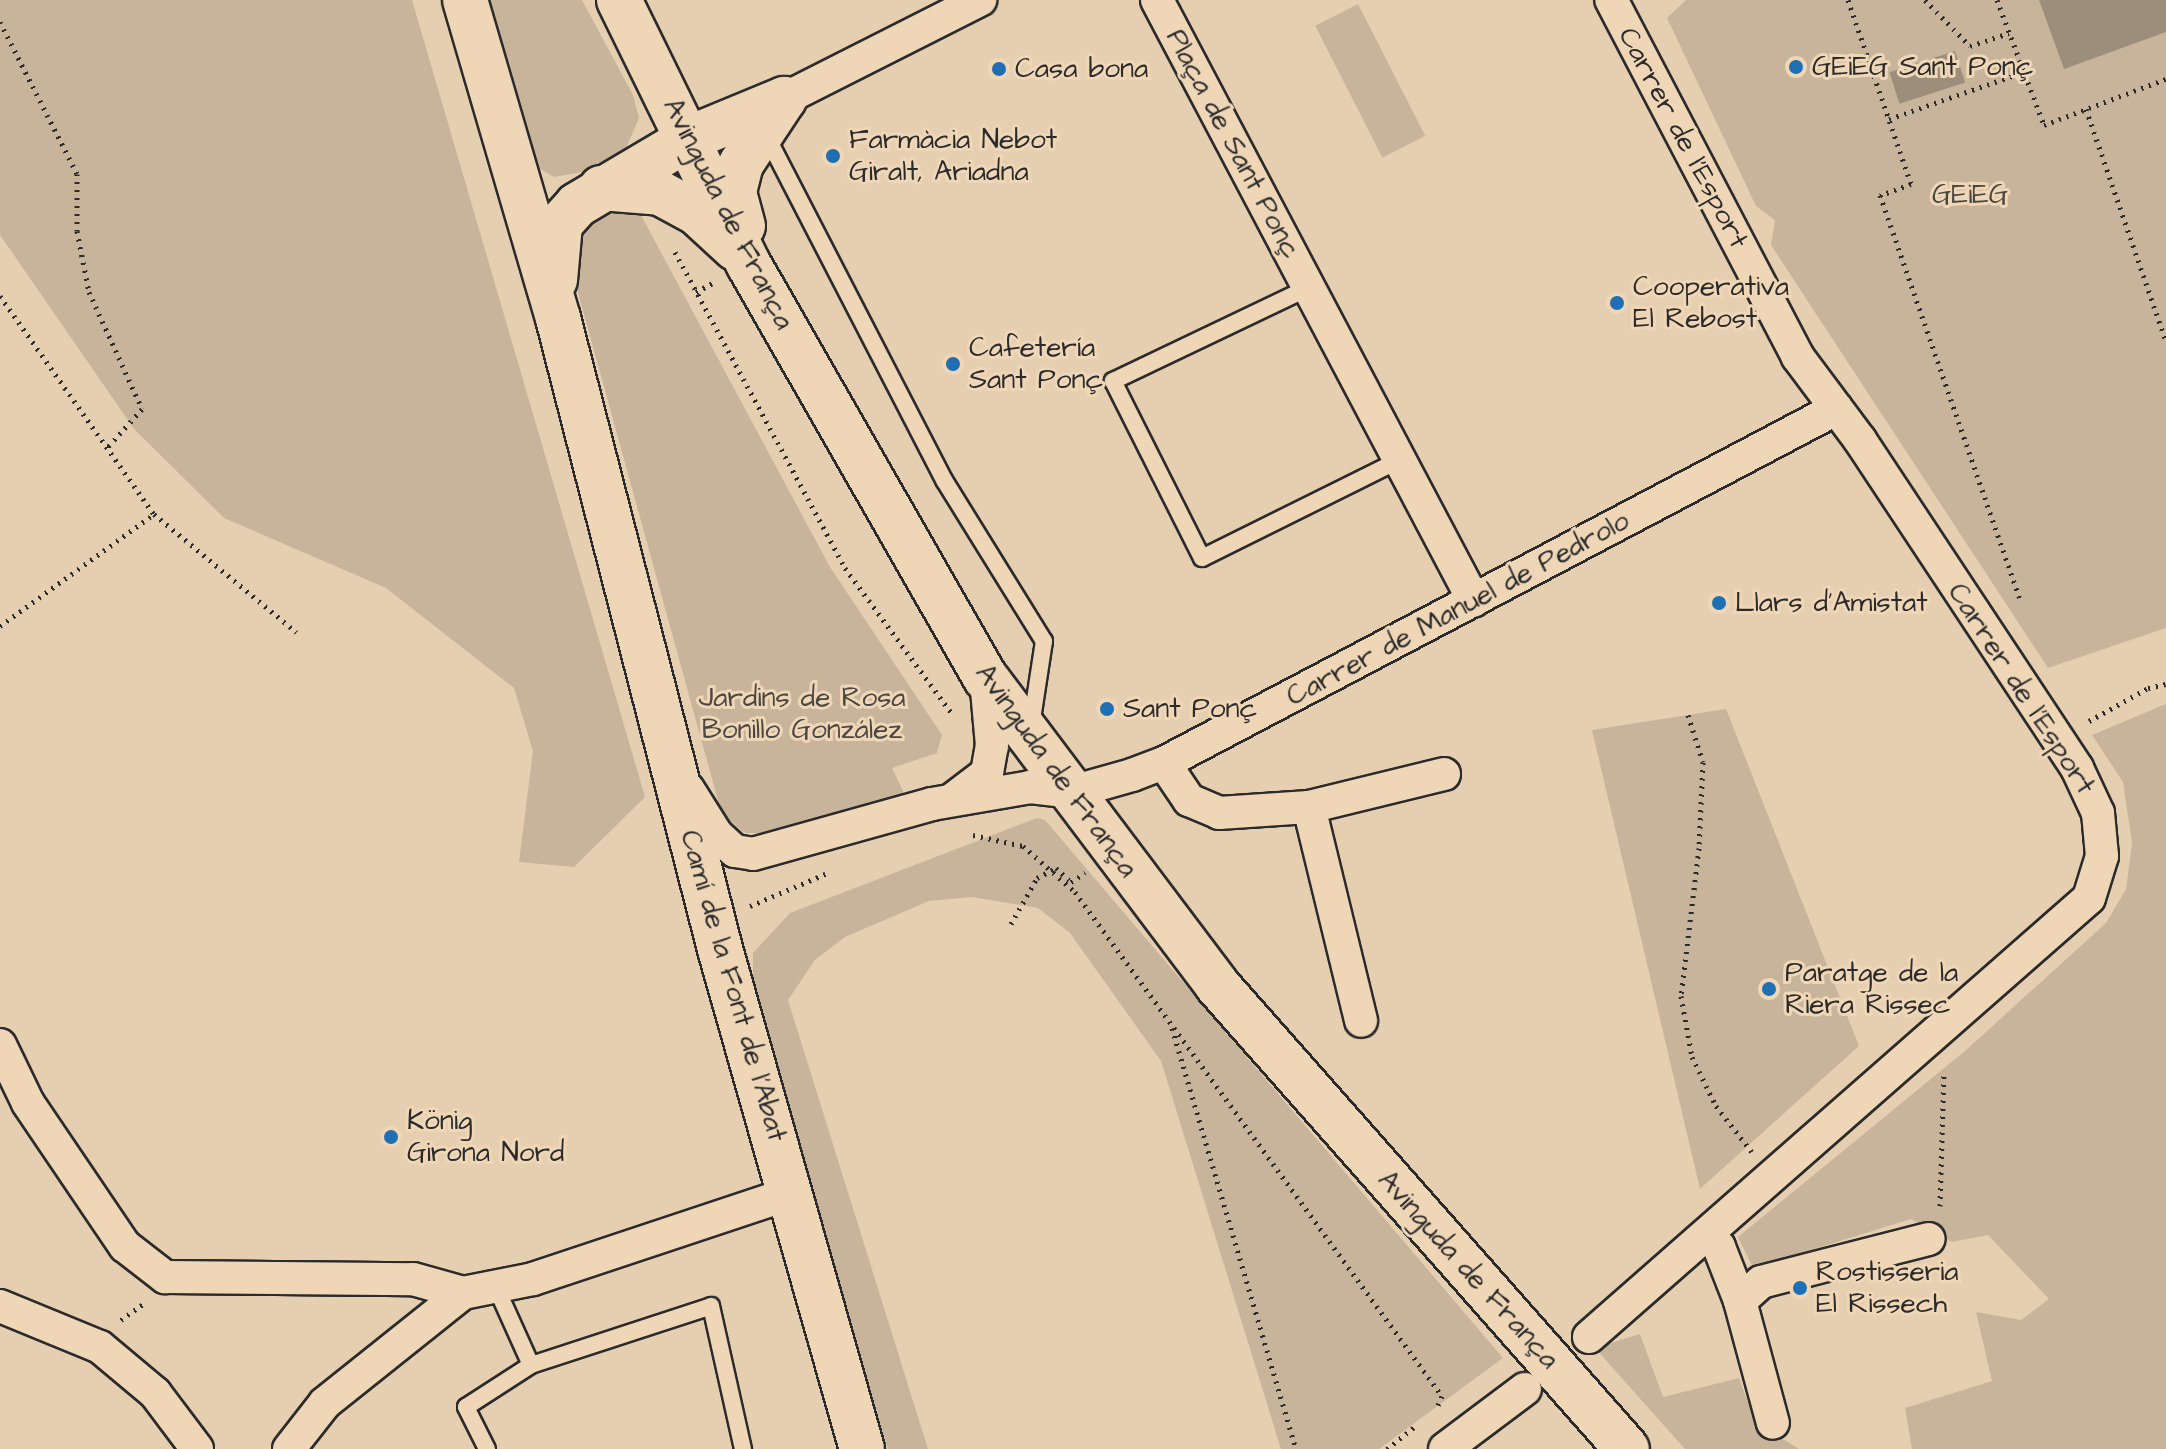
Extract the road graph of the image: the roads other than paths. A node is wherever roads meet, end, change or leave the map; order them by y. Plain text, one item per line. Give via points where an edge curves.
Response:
1 (465, 0) edge
2 (619, 0) edge
3 (980, 0) edge
4 (1157, 0) edge
5 (1611, 0) edge
6 (774, 113) junction
7 (690, 138) junction
8 (601, 188) junction
9 (749, 265) junction
10 (1308, 288) junction
11 (558, 318) junction
12 (1836, 409) junction
13 (1399, 460) junction
14 (1474, 601) junction
15 (986, 678) junction
16 (1030, 735) junction
17 (1164, 763) junction
18 (672, 764) junction
19 (1444, 774) dead end
20 (1072, 792) junction
21 (950, 801) junction
22 (1309, 807) junction
23 (1361, 1021) dead end
24 (0, 1045) edge
25 (792, 1193) junction
26 (1708, 1235) junction
27 (1929, 1239) road end
28 (496, 1287) junction
29 (463, 1293) junction
30 (1740, 1301) junction
31 (0, 1306) edge
32 (1589, 1337) dead end
33 (531, 1365) junction
34 (1525, 1389) dead end
35 (1773, 1423) dead end
36 (197, 1449) edge
37 (289, 1449) edge
38 (487, 1449) edge
39 (743, 1449) edge
40 (862, 1449) edge
41 (1445, 1449) edge
42 (1627, 1449) edge

1 - 11 main road
2 - 7 main road, Avinguda de França
3 - 6 street
4 - 10 street, Plaça de Sant Ponç
5 - 12 street, Carrer de l'Esport via 1798,357
6 - 7 main road
6 - 9 main road via 741,164 734,192
6 - 16 lane via 944,480 1044,641
7 - 8 main road
7 - 9 main road, Avinguda de França
8 - 9 main road via 660,193 697,213
8 - 11 main road via 560,224 554,263
9 - 15 main road, Avinguda de França
10 - 13 street, Plaça de Sant Ponç
10 - 13 lane, Plaça de Sant Ponç via 1113,381 1202,558
11 - 18 main road
12 - 14 street, Carrer de Manuel de Pedrolo
12 - 26 street, Carrer de l'Esport via 2057,740 2098,813 2100,877 2089,898
13 - 14 street, Plaça de Sant Ponç
14 - 17 street, Carrer de Manuel de Pedrolo
15 - 16 main road, Avinguda de França
15 - 21 street, Camí de la Font de l'Abat via 992,746 987,773
16 - 20 main road, Avinguda de França
17 - 20 street, Carrer de Manuel de Pedrolo
17 - 22 street via 1189,800 1207,811
18 - 21 street, Camí de la Font de l'Abat via 717,835 735,851 793,846
18 - 25 main road, Camí de la Font de l'Abat
19 - 22 street
20 - 21 street, Camí de la Font de l'Abat via 1030,787
20 - 42 main road, Avinguda de França via 1217,985
22 - 23 street
24 - 29 street via 28,1103 125,1246 165,1277 413,1279
25 - 28 street
25 - 40 main road, Camí de la Font de l'Abat
26 - 30 street via 1719,1247
26 - 32 street, Carrer de l'Esport
27 - 30 street via 1761,1282
28 - 29 street
28 - 33 lane
29 - 37 street via 325,1403
30 - 35 street
31 - 36 street via 100,1347 155,1393
33 - 38 lane via 466,1407
33 - 39 lane via 711,1306
34 - 41 street

